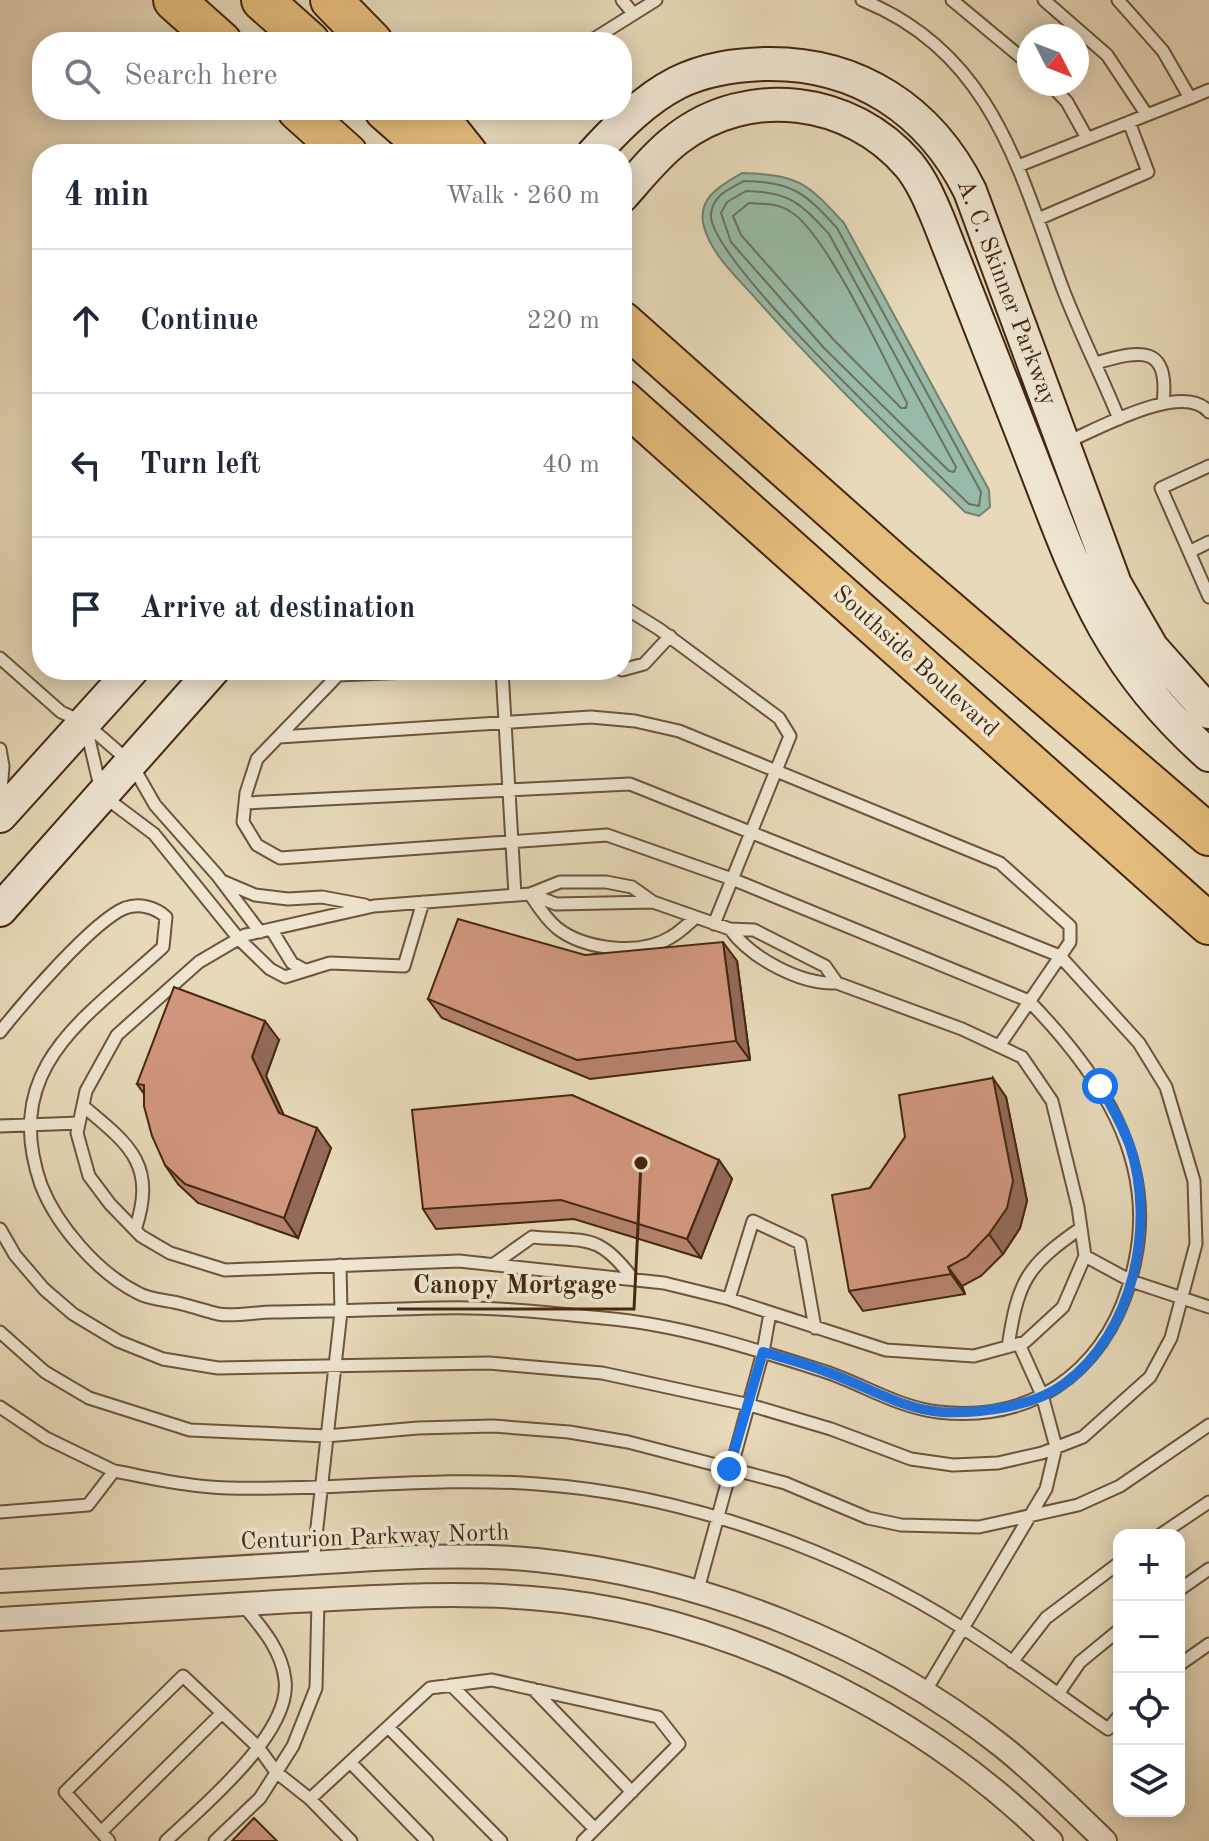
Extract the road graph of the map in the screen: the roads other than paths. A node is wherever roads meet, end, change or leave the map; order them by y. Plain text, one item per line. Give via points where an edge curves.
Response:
1 (174, 0) edge
2 (262, 0) edge
3 (331, 0) edge
4 (622, 0) edge
5 (656, 0) edge
6 (862, 0) edge
7 (952, 0) edge
8 (1044, 0) edge
9 (1118, 0) edge
10 (966, 4) edge
11 (632, 12) junction
12 (210, 32) edge
13 (298, 32) edge
14 (362, 32) edge
15 (603, 32) edge
16 (1017, 53) edge
17 (1209, 90) edge
18 (1061, 96) edge
19 (1190, 98) junction
20 (1147, 115) junction
21 (632, 117) edge
22 (309, 120) edge
23 (396, 120) edge
24 (440, 120) edge
25 (629, 120) edge
26 (1129, 122) junction
27 (1087, 138) junction
28 (336, 144) edge
29 (424, 144) edge
30 (459, 144) edge
31 (604, 144) edge
32 (1018, 166) junction
33 (632, 185) edge
34 (1038, 219) junction
35 (632, 331) edge
36 (1096, 363) junction
37 (1163, 403) junction
38 (632, 409) edge
39 (1209, 412) edge
40 (1119, 419) junction
41 (1063, 444) junction
42 (1209, 466) edge
43 (1209, 542) edge
44 (1189, 552) junction
45 (1209, 597) edge
46 (632, 612) edge
47 (670, 636) junction
48 (0, 658) edge
49 (632, 667) edge
50 (123, 680) edge
51 (204, 680) edge
52 (334, 680) edge
53 (503, 680) edge
54 (1209, 712) edge
55 (85, 723) junction
56 (505, 725) junction
57 (279, 737) junction
58 (0, 749) edge
59 (1209, 755) edge
60 (131, 763) junction
61 (776, 771) junction
62 (509, 789) junction
63 (102, 795) junction
64 (245, 803) junction
65 (0, 804) edge
66 (0, 816) edge
67 (751, 832) junction
68 (1209, 835) edge
69 (512, 843) junction
70 (732, 879) junction
71 (221, 880) junction
72 (530, 894) junction
73 (515, 895) junction
74 (423, 902) junction
75 (653, 902) junction
76 (374, 906) junction
77 (0, 910) edge
78 (696, 917) junction
79 (714, 924) junction
80 (1209, 924) edge
81 (730, 929) junction
82 (266, 930) junction
83 (239, 939) junction
84 (1060, 956) junction
85 (305, 970) junction
86 (837, 983) junction
87 (1029, 1001) junction
88 (0, 1032) edge
89 (999, 1046) junction
90 (83, 1106) junction
91 (79, 1123) junction
92 (27, 1125) junction
93 (0, 1126) edge
94 (1081, 1228) junction
95 (0, 1229) edge
96 (135, 1230) junction
97 (1085, 1256) junction
98 (494, 1264) junction
99 (340, 1265) junction
100 (633, 1279) junction
101 (1131, 1281) junction
102 (1183, 1295) junction
103 (729, 1299) junction
104 (1209, 1307) edge
105 (341, 1312) junction
106 (770, 1313) junction
107 (815, 1328) junction
108 (0, 1332) edge
109 (1014, 1346) junction
110 (763, 1352) junction
111 (333, 1367) junction
112 (1042, 1395) junction
113 (746, 1404) junction
114 (0, 1407) edge
115 (1209, 1425) edge
116 (326, 1436) junction
117 (1056, 1447) junction
118 (729, 1469) junction
119 (114, 1471) junction
120 (321, 1487) junction
121 (1209, 1502) edge
122 (0, 1512) edge
123 (1032, 1514) junction
124 (716, 1518) junction
125 (1169, 1529) edge
126 (313, 1563) junction
127 (1113, 1568) edge
128 (1209, 1569) edge
129 (0, 1581) edge
130 (1185, 1586) edge
131 (697, 1593) junction
132 (318, 1600) junction
133 (243, 1605) junction
134 (0, 1619) edge
135 (962, 1628) junction
136 (686, 1629) junction
137 (1113, 1635) edge
138 (1209, 1644) edge
139 (1185, 1661) edge
140 (1012, 1662) junction
141 (451, 1685) junction
142 (533, 1689) junction
143 (925, 1692) junction
144 (1058, 1694) junction
145 (222, 1713) junction
146 (1113, 1723) edge
147 (388, 1727) junction
148 (258, 1747) junction
149 (350, 1762) junction
150 (276, 1772) junction
151 (632, 1792) junction
152 (310, 1799) junction
153 (595, 1829) junction
154 (105, 1836) edge
155 (166, 1841) edge
156 (215, 1841) edge
157 (351, 1841) edge
158 (427, 1841) edge
159 (501, 1841) edge
160 (583, 1841) edge
161 (1051, 1841) edge
162 (1105, 1841) edge

1 - 12 highway
2 - 13 highway
3 - 14 highway
4 - 11 lane
5 - 11 lane
6 - 32 lane via 903,21 948,55 988,103
7 - 10 lane
8 - 20 lane via 1107,55
9 - 19 lane via 1163,51
10 - 16 lane
11 - 15 lane
17 - 19 lane
18 - 27 lane
19 - 20 lane
20 - 26 lane
21 - 41 main road, A. C. Skinner Parkway via 656,95 689,78 727,67 779,64 852,77 929,127 962,174
22 - 28 highway
23 - 29 highway
24 - 30 highway
25 - 31 main road, A. C. Skinner Parkway
26 - 27 lane
26 - 34 lane via 1148,172
27 - 32 lane
32 - 34 lane
33 - 59 main road, A. C. Skinner Parkway via 677,138 746,107 786,104 822,109 869,130 898,154 915,173 938,219 1073,565 1104,631 1145,691
34 - 36 lane
35 - 68 highway
36 - 37 lane via 1132,352 1147,354 1163,371
36 - 40 lane
37 - 39 lane via 1186,401
37 - 40 lane
38 - 80 highway, Southside Boulevard
40 - 41 lane
41 - 54 main road, A. C. Skinner Parkway via 1101,551 1131,616 1166,666
42 - 44 lane via 1161,488
43 - 44 lane
44 - 45 lane
46 - 47 lane
47 - 49 lane via 644,664
47 - 61 lane via 779,718 790,736
48 - 55 lane via 61,712
50 - 55 main road
51 - 60 main road
52 - 57 lane
53 - 56 lane
55 - 60 lane
55 - 63 lane
55 - 66 main road
56 - 57 lane
56 - 61 lane via 591,717 635,721 679,731
56 - 62 lane
57 - 64 lane via 257,759
58 - 65 lane
60 - 63 main road
60 - 71 lane via 155,805
61 - 67 lane
61 - 84 lane via 1000,863 1070,926 1070,942
62 - 64 lane
62 - 67 lane via 630,784
62 - 69 lane
63 - 77 main road
63 - 83 lane via 154,834
64 - 69 lane via 243,822 257,845 280,858
67 - 70 lane
67 - 84 lane
69 - 70 lane via 607,835
69 - 73 lane
70 - 79 lane
70 - 87 lane
71 - 76 lane via 255,895 322,897
71 - 82 lane
72 - 73 lane
72 - 75 lane via 556,904
72 - 75 lane via 560,882 606,882 632,887
72 - 78 lane via 560,931 590,944 647,947 671,938
73 - 74 lane
74 - 76 lane
74 - 85 lane via 404,966 330,963
75 - 78 lane
76 - 82 lane
78 - 79 lane
79 - 81 lane
81 - 86 lane via 768,937 825,966
81 - 86 lane via 744,948 820,984
82 - 83 lane
82 - 85 lane via 292,963
83 - 85 lane via 285,977
83 - 90 lane via 169,986 117,1035
84 - 87 lane
84 - 102 lane via 1139,1043 1166,1087 1194,1181 1196,1244
86 - 89 lane
87 - 89 lane
87 - 101 lane via 1100,1086 1130,1147 1141,1236
88 - 92 lane via 27,997 108,917 127,907 144,907 166,917 163,947 51,1050 32,1092
89 - 94 lane via 1022,1057 1052,1101
90 - 91 lane
90 - 96 lane via 121,1138 141,1169 145,1201
91 - 92 lane
91 - 96 lane via 89,1176
92 - 93 lane
92 - 105 lane via 33,1163 47,1199 68,1231 102,1267 139,1294 222,1315
94 - 97 lane
94 - 109 lane via 1047,1251 1030,1271 1015,1299
95 - 111 lane via 44,1289 118,1341 163,1359 218,1368
96 - 99 lane via 170,1253 225,1270
97 - 101 lane
97 - 109 lane via 1063,1307
98 - 99 lane
98 - 100 lane
98 - 100 lane via 532,1237 597,1243 612,1251
99 - 105 lane
100 - 103 lane
101 - 102 lane
101 - 112 lane via 1111,1331 1090,1360 1063,1385
102 - 104 lane
102 - 117 lane via 1171,1338 1150,1377 1083,1437
103 - 106 lane
103 - 107 lane via 753,1221 800,1243
105 - 110 lane via 444,1307 624,1320
105 - 111 lane
106 - 107 lane
106 - 110 lane
107 - 109 lane via 886,1350 974,1356
108 - 116 lane via 45,1372 89,1398 135,1415 190,1430
109 - 112 lane
110 - 112 lane via 892,1400 940,1412 990,1409
110 - 113 lane
111 - 113 lane via 489,1363 556,1369 646,1380
111 - 116 lane
112 - 117 lane
113 - 117 lane via 911,1459 953,1465 998,1463
113 - 118 lane
114 - 119 lane via 46,1438
115 - 123 lane via 1120,1486 1078,1505
116 - 118 lane via 493,1426 569,1432
116 - 120 lane
117 - 123 lane via 1046,1489
118 - 123 lane via 785,1483 868,1518 901,1525 979,1527
118 - 124 lane
119 - 120 lane via 213,1487
119 - 122 lane via 88,1505
120 - 124 lane via 536,1484 594,1489
120 - 126 lane
121 - 125 lane
123 - 135 lane
124 - 131 lane
124 - 135 lane via 761,1530 864,1574
126 - 129 street, Centurion Parkway North
126 - 131 street, Centurion Parkway North via 537,1560
127 - 140 lane via 1046,1618
128 - 130 lane
131 - 136 street
131 - 143 street, Centurion Parkway North via 817,1636
132 - 133 street
132 - 136 street via 533,1598
132 - 150 lane via 316,1688 293,1746
133 - 134 street
133 - 148 lane via 272,1640 286,1681 275,1724
135 - 140 lane
135 - 143 lane
136 - 161 street via 802,1671 905,1724 979,1776
137 - 144 lane via 1080,1662
138 - 139 lane
140 - 144 lane
141 - 142 lane via 492,1680
141 - 147 lane via 430,1688
141 - 153 lane
142 - 151 lane
142 - 151 lane via 658,1717 679,1744
143 - 162 street, Centurion Parkway North via 1003,1746
144 - 146 lane via 1108,1729
145 - 148 lane
145 - 154 lane
145 - 154 lane via 183,1676 65,1792
147 - 149 lane
147 - 159 lane
148 - 150 lane
148 - 155 lane
149 - 152 lane
149 - 158 lane
150 - 152 lane
150 - 156 lane via 260,1798
151 - 153 lane
152 - 157 lane
153 - 160 lane

